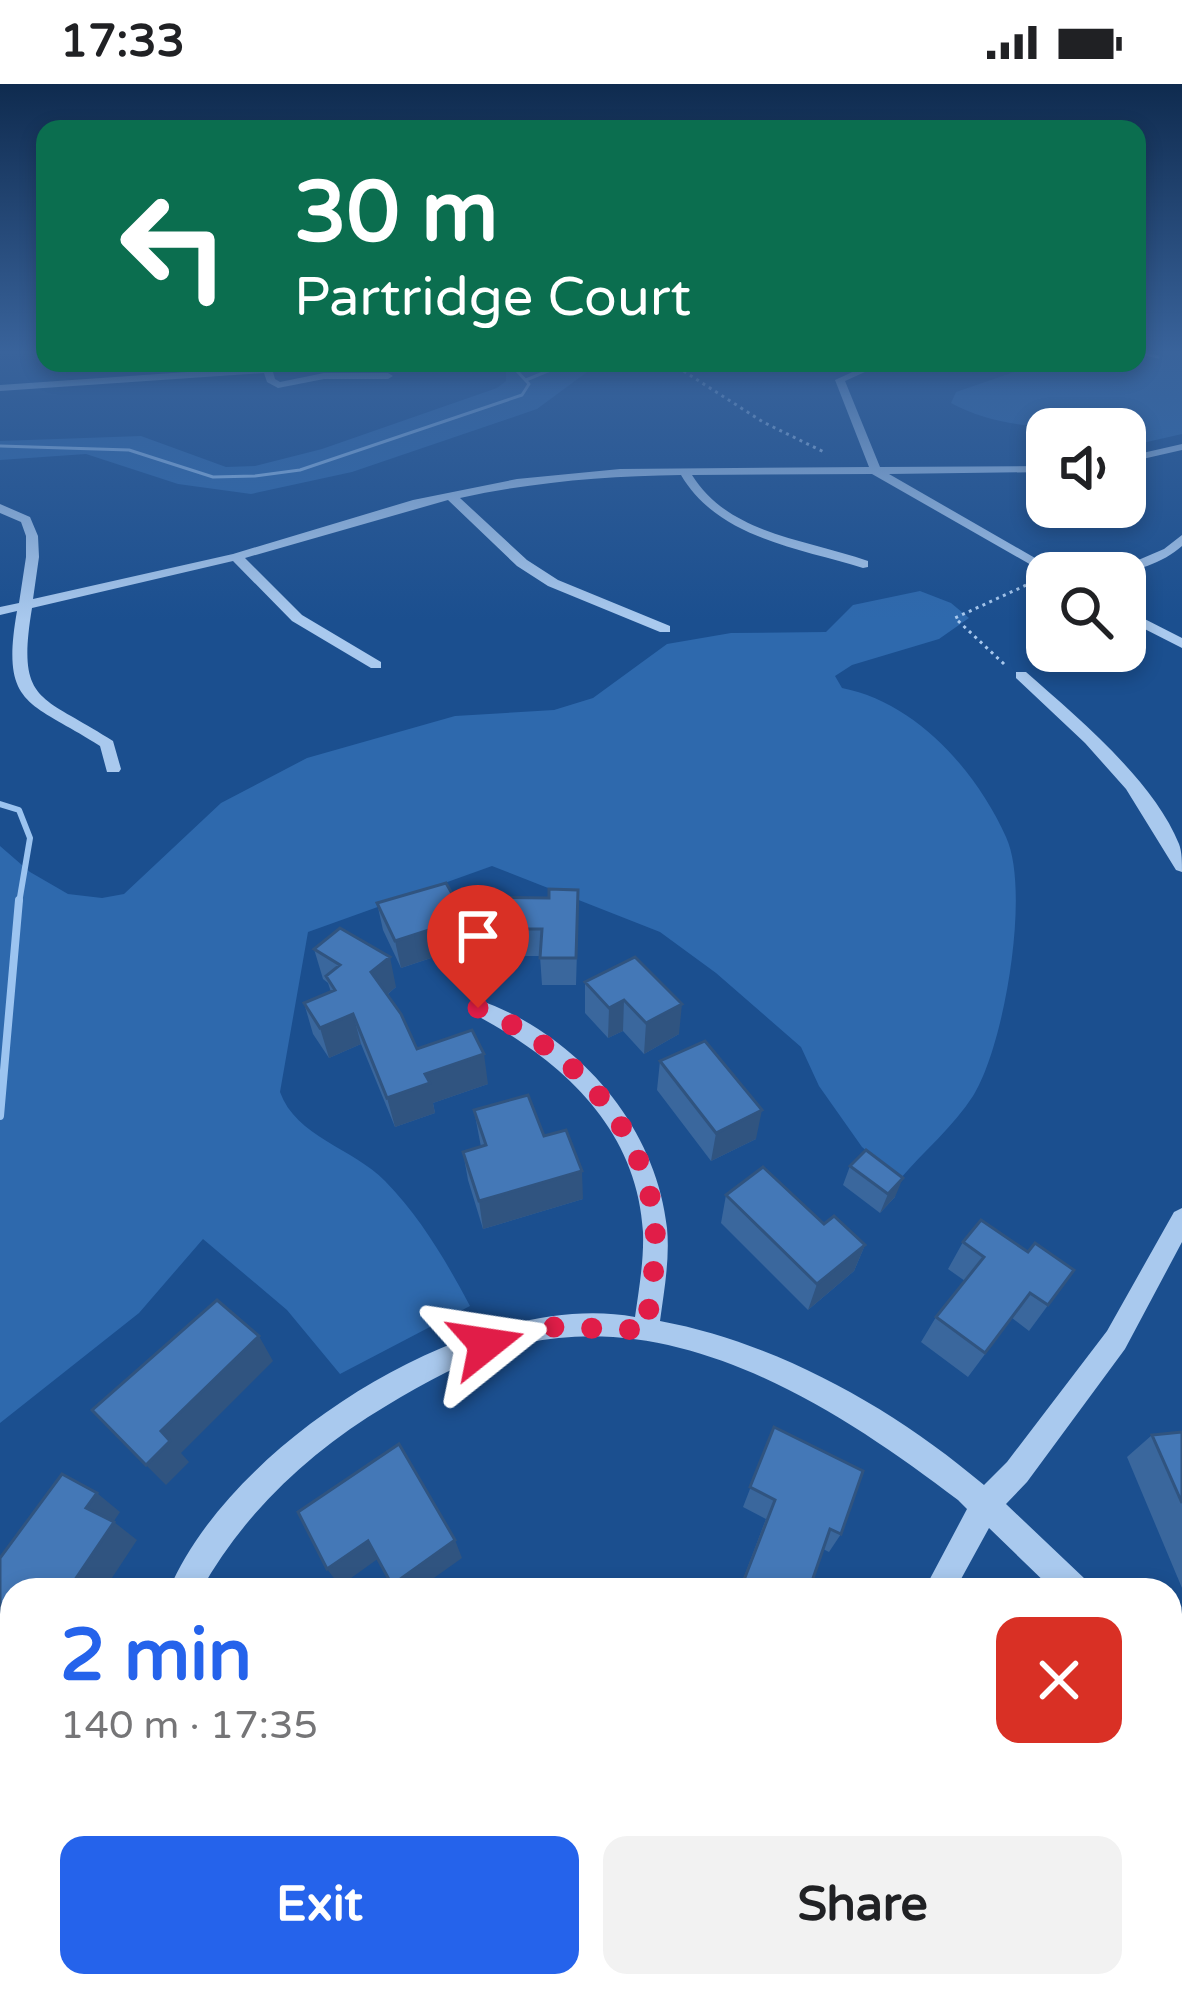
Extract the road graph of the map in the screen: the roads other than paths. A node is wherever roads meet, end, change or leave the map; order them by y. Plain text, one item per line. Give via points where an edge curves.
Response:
1 (864, 441) edge
2 (1182, 447) edge
3 (1146, 455) edge
4 (1026, 469) edge
5 (684, 471) junction
6 (875, 471) junction
7 (450, 495) junction
8 (0, 508) edge
9 (1182, 539) edge
10 (236, 557) junction
11 (1146, 561) edge
12 (1026, 563) edge
13 (863, 564) dead end
14 (21, 606) junction
15 (0, 611) edge
16 (1146, 624) edge
17 (664, 629) dead end
18 (1182, 644) edge
19 (376, 665) dead end
20 (1021, 675) road end
21 (113, 769) dead end
22 (1182, 866) edge
23 (478, 1008) dead end
24 (1182, 1219) edge
25 (646, 1330) junction
26 (985, 1505) junction
27 (190, 1578) edge
28 (945, 1578) edge
29 (1061, 1578) edge

1 - 6 street
2 - 3 street
4 - 6 street
5 - 6 street
5 - 7 street via 558,477
5 - 13 street via 695,494 723,516
6 - 12 street
7 - 10 street
7 - 17 street via 554,584
8 - 14 street via 31,528
9 - 11 street
10 - 14 street
10 - 19 street via 297,618
14 - 15 street
14 - 21 street via 20,680 41,704 107,744
16 - 18 street
20 - 22 street via 1112,758
23 - 25 street via 577,1069 616,1116 642,1167 655,1228
24 - 26 street via 1116,1340
25 - 26 street via 752,1362 868,1416
25 - 27 street via 551,1327 454,1353 347,1412 270,1476
26 - 28 street
26 - 29 street

